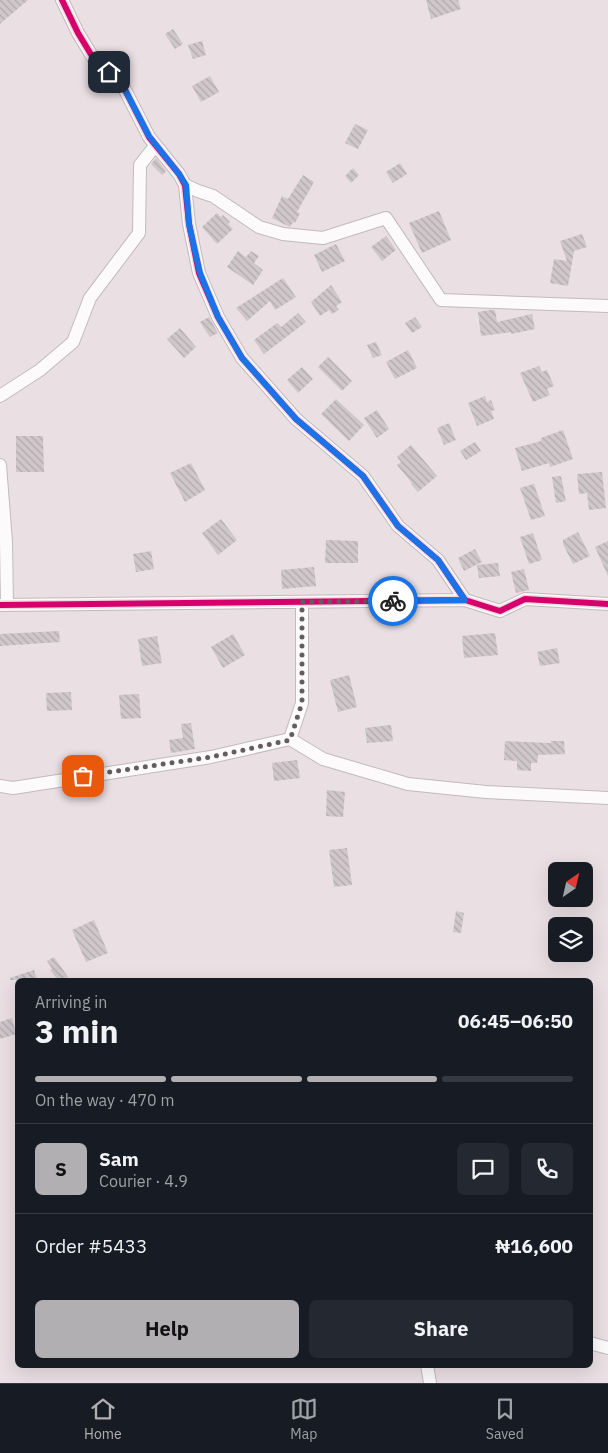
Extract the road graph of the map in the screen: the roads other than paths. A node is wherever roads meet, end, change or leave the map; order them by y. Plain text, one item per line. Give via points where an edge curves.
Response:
1 (62, 0) edge
2 (156, 146) junction
3 (186, 185) junction
4 (608, 306) edge
5 (0, 396) edge
6 (0, 465) edge
7 (465, 600) junction
8 (302, 602) junction
9 (608, 604) edge
10 (3, 605) edge
11 (290, 740) junction
12 (0, 786) edge
13 (608, 798) edge
14 (593, 1344) edge
15 (608, 1348) edge
16 (428, 1368) edge
17 (430, 1383) edge

1 - 2 street via 95,61 122,84
2 - 3 street
2 - 5 street via 140,164 139,234 90,298 73,342 40,370
3 - 4 street via 212,196 259,227 284,234 323,238 386,218 441,300
3 - 7 street via 189,224 200,273 218,317 242,358 296,419 363,476 398,526 438,560
6 - 10 street via 6,542
7 - 8 street
7 - 9 street via 500,611 525,599
8 - 10 street
8 - 11 street via 302,703
11 - 12 street via 211,757 13,788
11 - 13 street via 323,759 408,784 486,792
14 - 15 street
16 - 17 street

